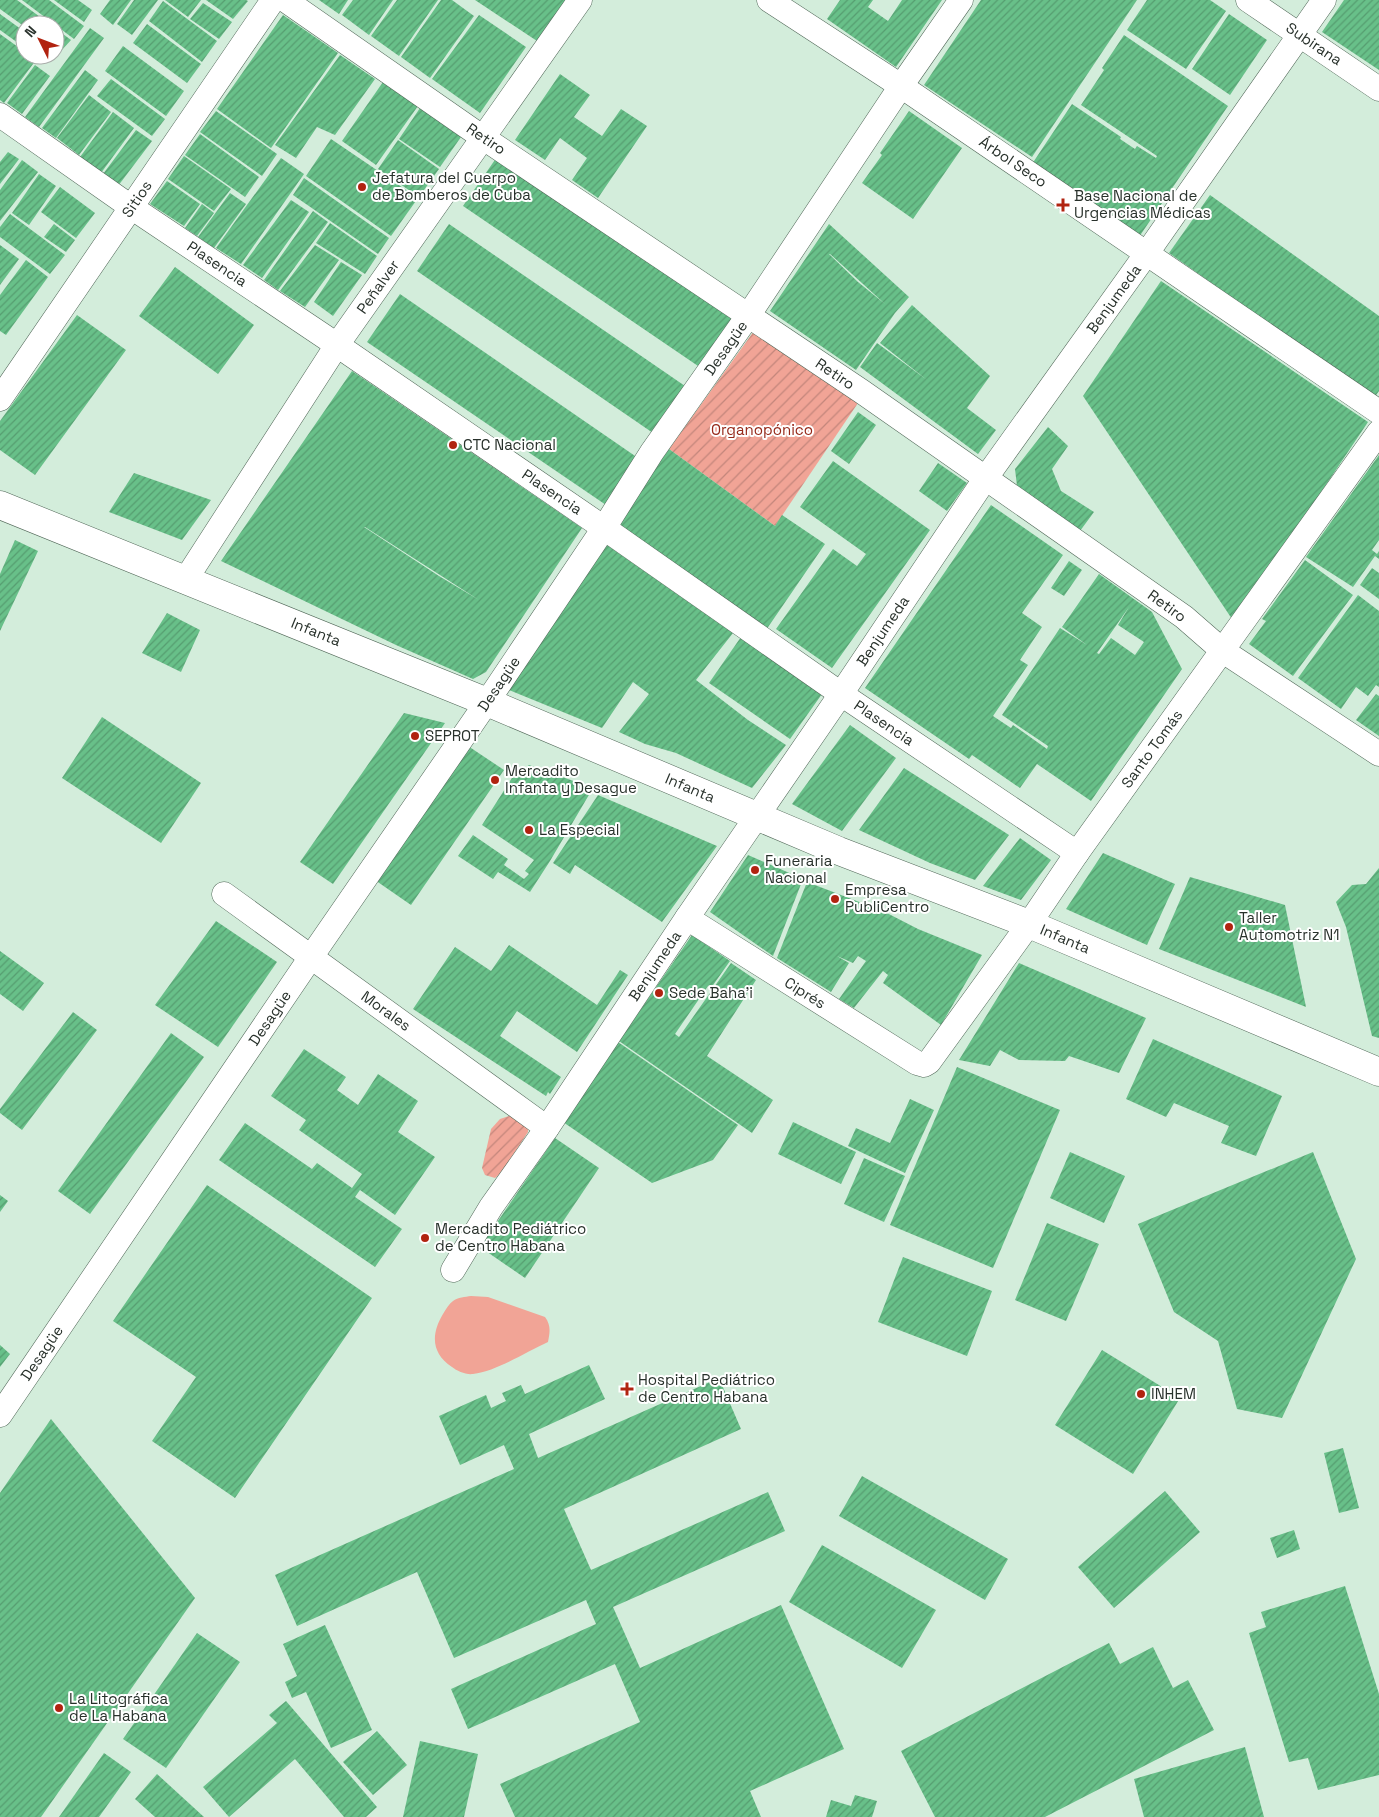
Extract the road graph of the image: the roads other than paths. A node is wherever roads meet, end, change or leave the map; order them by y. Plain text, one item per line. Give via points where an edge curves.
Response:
1 (273, 0) edge
2 (285, 0) edge
3 (580, 0) edge
4 (769, 0) edge
5 (961, 0) edge
6 (1248, 0) edge
7 (1324, 0) edge
8 (1300, 34) junction
9 (901, 86) junction
10 (1379, 89) edge
11 (0, 115) edge
12 (482, 137) junction
13 (131, 207) junction
14 (1147, 253) junction
15 (748, 316) junction
16 (337, 345) junction
17 (0, 399) edge
18 (1379, 412) edge
19 (1379, 432) edge
20 (985, 479) junction
21 (0, 505) edge
22 (604, 528) junction
23 (186, 579) junction
24 (1223, 651) junction
25 (841, 694) junction
26 (488, 702) junction
27 (1379, 754) edge
28 (756, 816) junction
29 (1077, 853) junction
30 (224, 894) dead end
31 (687, 918) junction
32 (1030, 924) junction
33 (311, 957) junction
34 (924, 1064) joint
35 (1379, 1072) edge
36 (547, 1128) junction
37 (453, 1270) dead end
38 (0, 1415) edge

1 - 13 street, Sitios
2 - 12 street, Retiro
3 - 12 street, Peñalver
4 - 9 street, Árbol Seco
5 - 9 street, Desagüe
6 - 8 street, Subirana
7 - 8 street, Benjumeda
8 - 10 street, Subirana
8 - 14 street, Benjumeda
9 - 14 street, Árbol Seco
9 - 15 street, Desagüe
11 - 13 street, Plasencia
12 - 15 street, Retiro
12 - 16 street, Peñalver
13 - 16 street, Plasencia
13 - 17 street, Sitios
14 - 18 street, Árbol Seco
14 - 20 street, Benjumeda
15 - 20 street, Retiro
15 - 22 street, Desagüe via 652,452
16 - 22 street, Plasencia
16 - 23 street, Peñalver
19 - 24 street, Santo Tomás
20 - 24 street, Retiro via 1184,617
20 - 25 street, Benjumeda
21 - 23 main road, Infanta
22 - 25 street, Plasencia
22 - 26 street, Desagüe
23 - 26 main road, Infanta
24 - 27 street, Retiro
24 - 29 street, Santo Tomás
25 - 28 street, Benjumeda
25 - 29 street, Plasencia
26 - 28 main road, Infanta
26 - 33 street, Desagüe
28 - 31 street, Benjumeda
28 - 32 main road, Infanta
29 - 32 street, Santo Tomás
30 - 33 street, Morales
31 - 34 street, Ciprés via 917,1063
31 - 36 street, Benjumeda
32 - 34 street, Santo Tomás via 929,1062
32 - 35 main road, Infanta
33 - 36 street, Morales
33 - 38 street, Desagüe
36 - 37 street, Benjumeda via 491,1207

